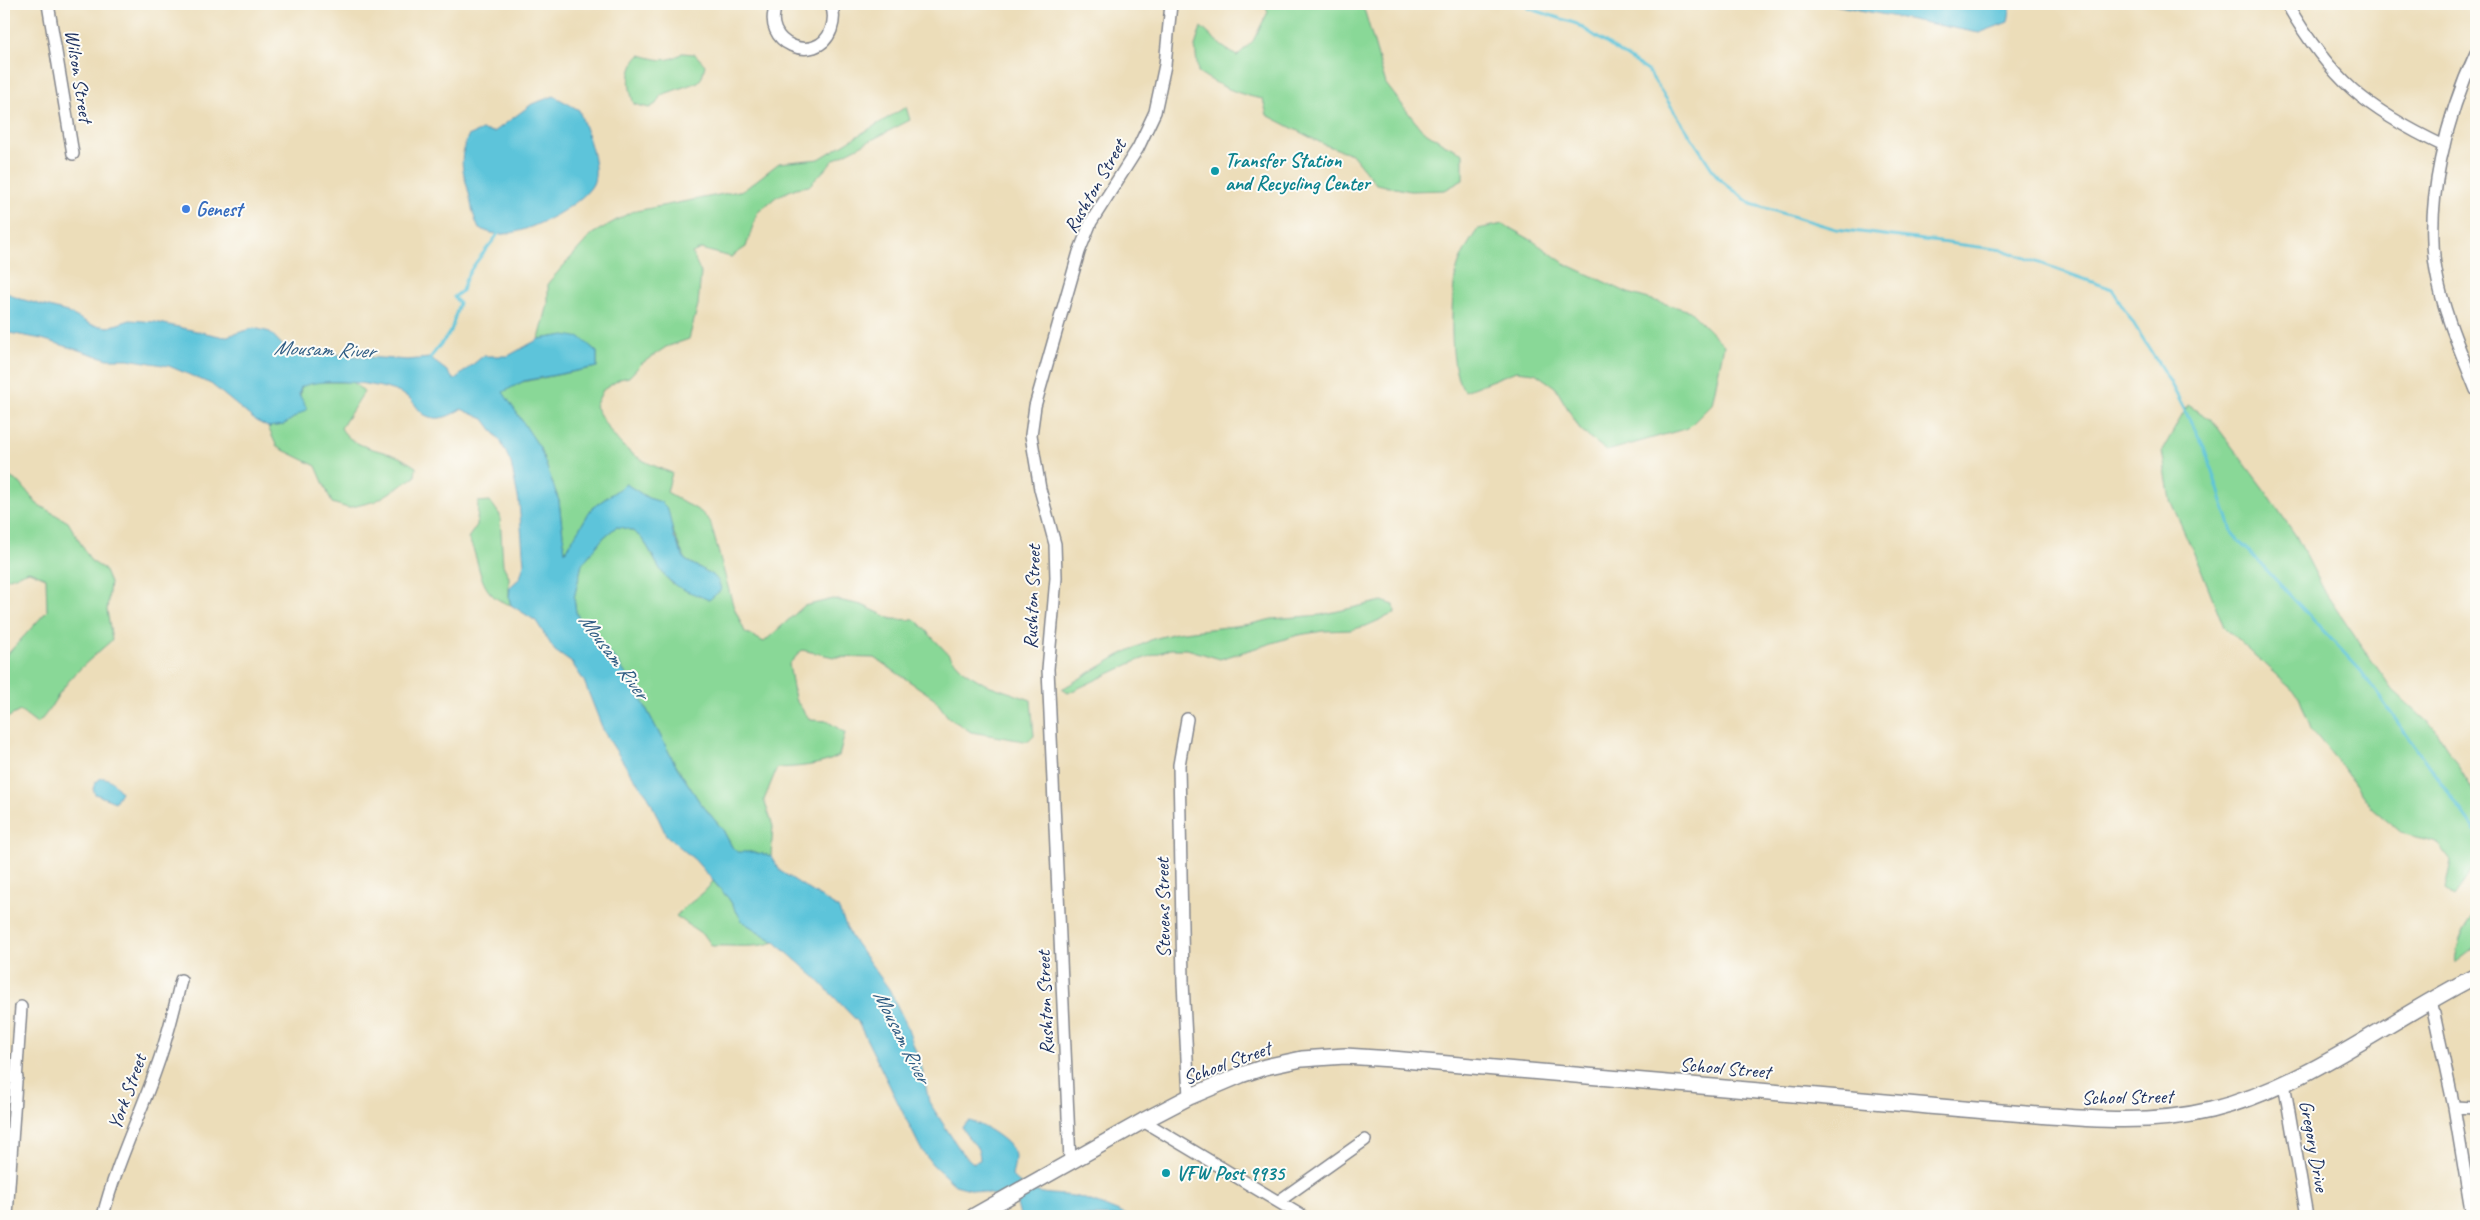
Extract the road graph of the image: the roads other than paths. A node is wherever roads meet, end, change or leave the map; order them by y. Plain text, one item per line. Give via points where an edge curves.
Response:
1 (48, 4) edge
2 (777, 4) edge
3 (1171, 4) edge
4 (832, 5) edge
5 (2290, 5) edge
6 (2476, 53) edge
7 (2444, 146) junction
8 (73, 154) dead end
9 (2476, 390) edge
10 (1187, 719) dead end
11 (2476, 976) edge
12 (181, 980) dead end
13 (2431, 1000) junction
14 (21, 1007) dead end
15 (4, 1077) edge
16 (17, 1078) junction
17 (2284, 1082) junction
18 (1189, 1097) junction
19 (2454, 1107) junction
20 (2476, 1108) edge
21 (1143, 1121) junction
22 (1365, 1140) dead end
23 (1070, 1161) junction
24 (1279, 1201) junction
25 (7, 1216) edge
26 (103, 1216) edge
27 (974, 1216) edge
28 (1302, 1216) edge
29 (2307, 1216) edge
30 (2472, 1216) edge

1 - 8 street, Wilson Street
2 - 4 street via 773,17 775,30 787,44 799,48 812,47 827,38 833,25
3 - 23 street, Rushton Street via 1165,66 1156,112 1141,143 1091,222 1079,252 1035,406 1031,435 1038,480 1055,544 1056,578 1048,669
5 - 7 street via 2306,34 2341,81 2400,125
6 - 7 street via 2458,95
7 - 9 street via 2435,205 2434,256 2450,323
10 - 18 street, Stevens Street via 1179,772
11 - 13 street, School Street
12 - 26 street, York Street via 155,1072
13 - 17 street, School Street via 2357,1045
13 - 19 street
14 - 16 street
15 - 16 street
16 - 25 street
17 - 18 street, School Street via 2225,1106 2177,1118 2103,1120 1345,1056 1302,1059 1265,1067
17 - 29 street, Gregory Drive
18 - 21 street, School Street
19 - 20 street
19 - 30 street
21 - 23 street, School Street
21 - 24 street
22 - 24 street
23 - 27 street, School Street
24 - 28 street

